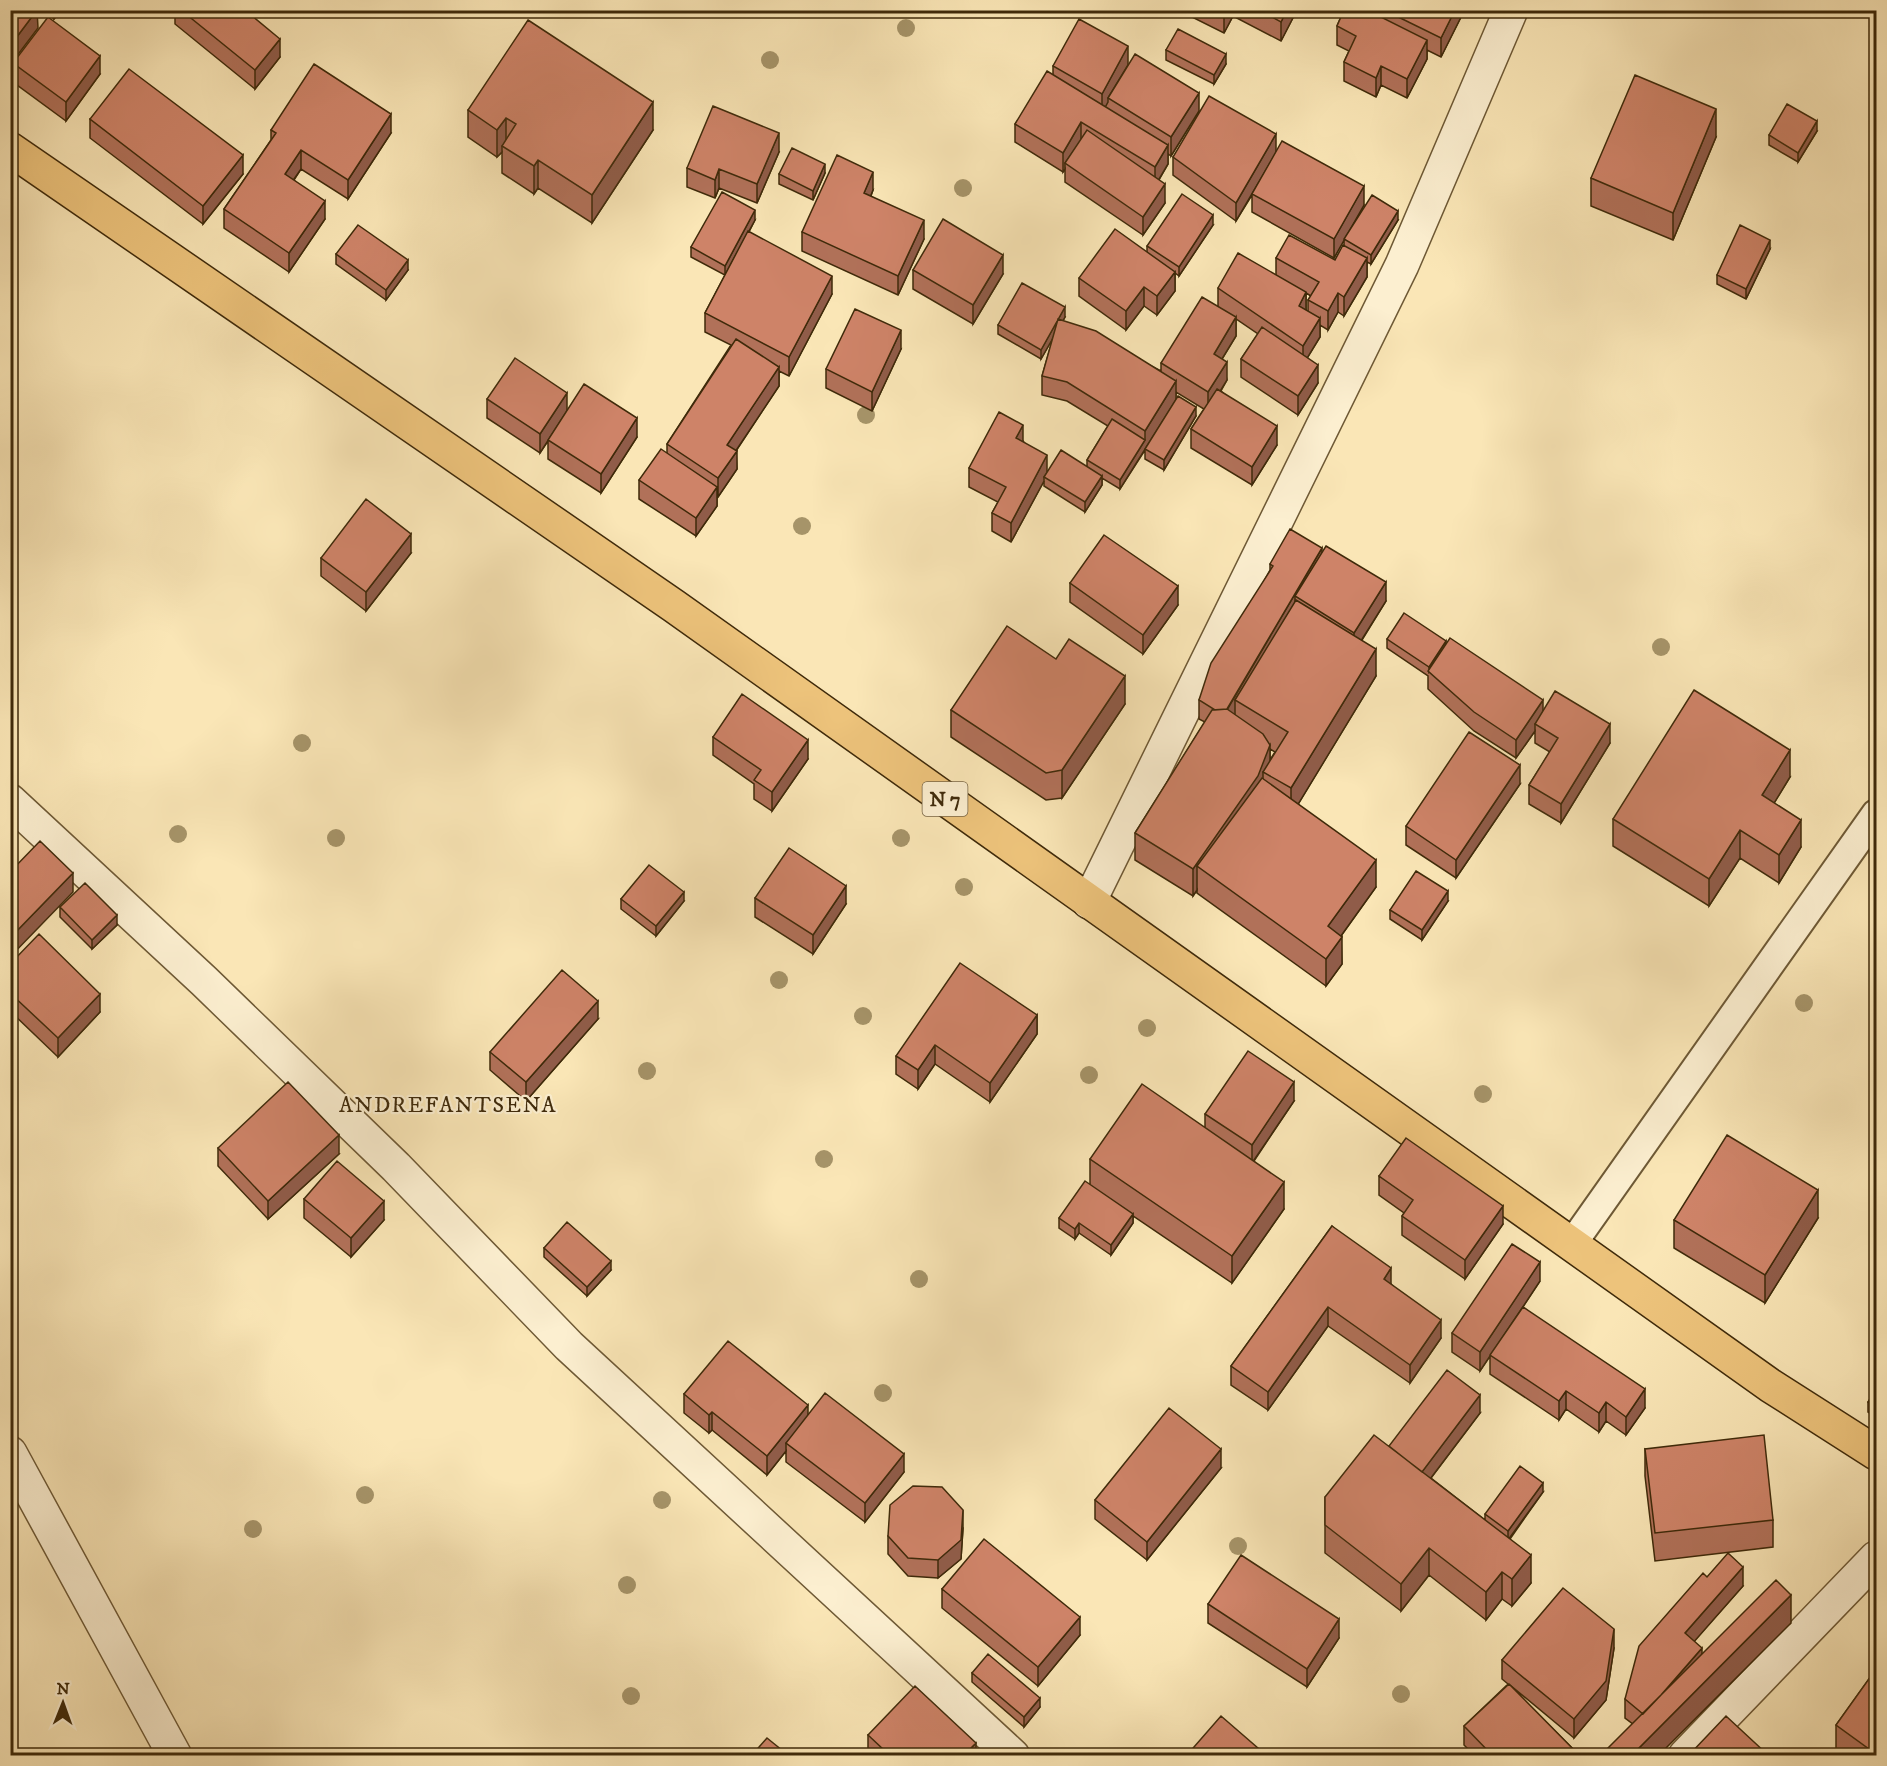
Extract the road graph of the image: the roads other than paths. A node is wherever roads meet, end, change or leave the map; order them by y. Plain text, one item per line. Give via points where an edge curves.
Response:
1 (1511, 10) edge
2 (10, 149) edge
3 (10, 801) edge
4 (1876, 814) edge
5 (1089, 902) junction
6 (1572, 1244) junction
7 (10, 1453) edge
8 (1876, 1453) edge
9 (1876, 1558) edge
10 (175, 1755) edge
11 (1013, 1755) edge
12 (1685, 1755) edge

1 - 5 street via 1402,266
2 - 5 main road, N 7 via 683,613
3 - 11 street via 396,1167 569,1346
4 - 6 lane
5 - 6 main road, N 7
6 - 8 main road, N 7 via 1771,1386
7 - 10 street
9 - 12 street

